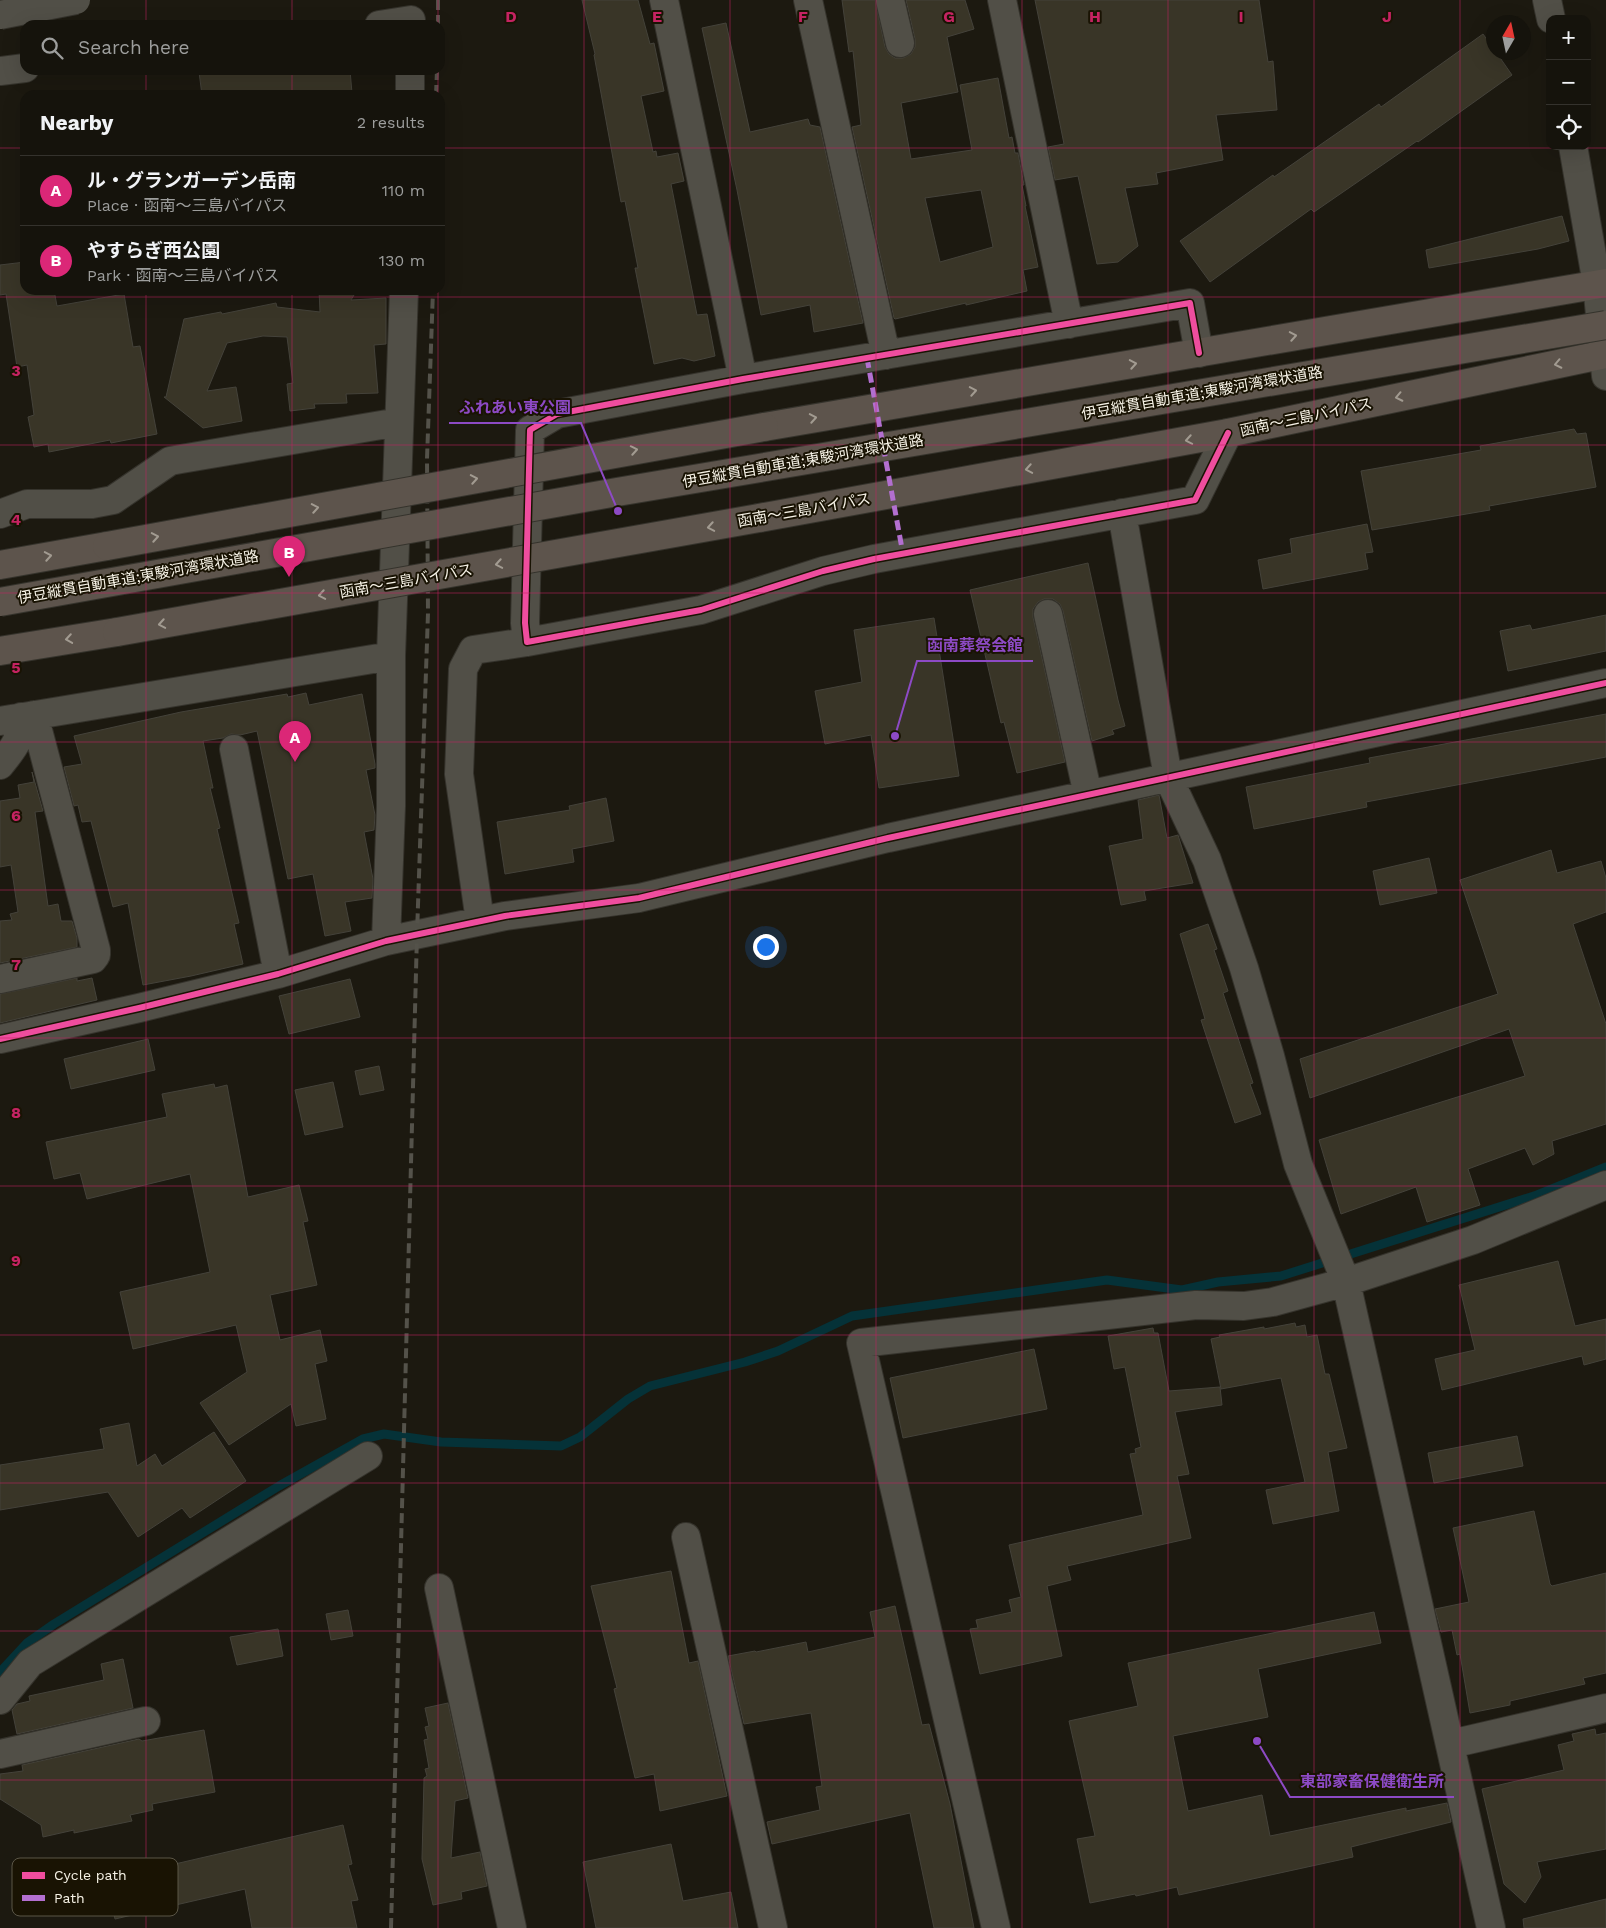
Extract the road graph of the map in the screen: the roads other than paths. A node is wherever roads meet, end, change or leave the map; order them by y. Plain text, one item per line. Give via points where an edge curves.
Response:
1 (28, 0) edge
2 (76, 0) edge
3 (664, 0) edge
4 (808, 0) edge
5 (890, 0) edge
6 (1002, 0) edge
7 (1547, 0) edge
8 (0, 15) edge
9 (411, 15) edge
10 (1549, 15) edge
11 (33, 20) edge
12 (395, 20) edge
13 (900, 43) dead end
14 (20, 69) edge
15 (0, 71) edge
16 (410, 75) edge
17 (410, 90) edge
18 (1574, 150) edge
19 (1601, 283) edge
20 (404, 295) edge
21 (1069, 324) junction
22 (1606, 325) edge
23 (1198, 353) junction
24 (886, 355) junction
25 (1605, 362) edge
26 (743, 379) junction
27 (399, 422) junction
28 (1228, 433) junction
29 (1122, 513) junction
30 (0, 514) edge
31 (0, 565) edge
32 (0, 602) edge
33 (1048, 614) dead end
34 (526, 642) junction
35 (0, 650) edge
36 (391, 656) junction
37 (1606, 684) edge
38 (18, 718) edge
39 (234, 749) dead end
40 (0, 765) edge
41 (1168, 777) junction
42 (1088, 795) junction
43 (480, 922) junction
44 (386, 941) junction
45 (278, 974) junction
46 (0, 979) edge
47 (0, 1039) edge
48 (1606, 1185) edge
49 (1346, 1282) junction
50 (368, 1456) dead end
51 (686, 1537) dead end
52 (439, 1588) dead end
53 (0, 1700) edge
54 (1606, 1708) edge
55 (146, 1721) dead end
56 (1451, 1744) junction
57 (0, 1754) edge
58 (512, 1928) edge
59 (773, 1928) edge
60 (996, 1928) edge
61 (1491, 1928) edge

1 - 11 street
2 - 8 street, bridge
3 - 26 street
4 - 24 street
5 - 13 street
6 - 21 street
7 - 10 street
9 - 12 street
14 - 15 street
16 - 17 street
18 - 19 street
23 -> 19 highway
19 - 25 street
20 - 27 street
21 - 23 street via 1190,303
21 - 24 street
22 - 32 highway, 伊豆縦貫自動車道;東駿河湾環状道路, bridge via 617,492
31 -> 23 highway, bridge via 764,426
24 - 26 street
25 -> 28 highway, 函南～三島バイパス
26 - 34 street via 556,414 530,430
27 - 30 street via 181,458 170,461 113,500 92,504 27,504
27 - 36 street
28 - 29 street via 1196,500
28 -> 35 highway, 函南～三島バイパス, bridge via 117,632
29 - 34 street via 874,559 823,571 701,610
29 - 41 street
33 - 42 street
34 - 43 street via 473,650 463,669 459,774
36 - 38 street
36 - 44 street via 391,806
37 - 41 street
38 - 40 street via 20,730 16,745
38 - 46 street via 96,955 93,960
39 - 45 street
41 - 42 street
41 - 49 street via 1206,860 1241,959 1298,1164
42 - 43 street via 888,838 639,898
43 - 44 street
44 - 45 street
45 - 47 street
48 - 49 street via 1472,1240
49 - 56 street
49 - 60 street via 1273,1302 1244,1306 1196,1305 861,1343
50 - 53 street via 30,1663
51 - 59 street
52 - 58 street
54 - 56 street
55 - 57 street
56 - 61 street

